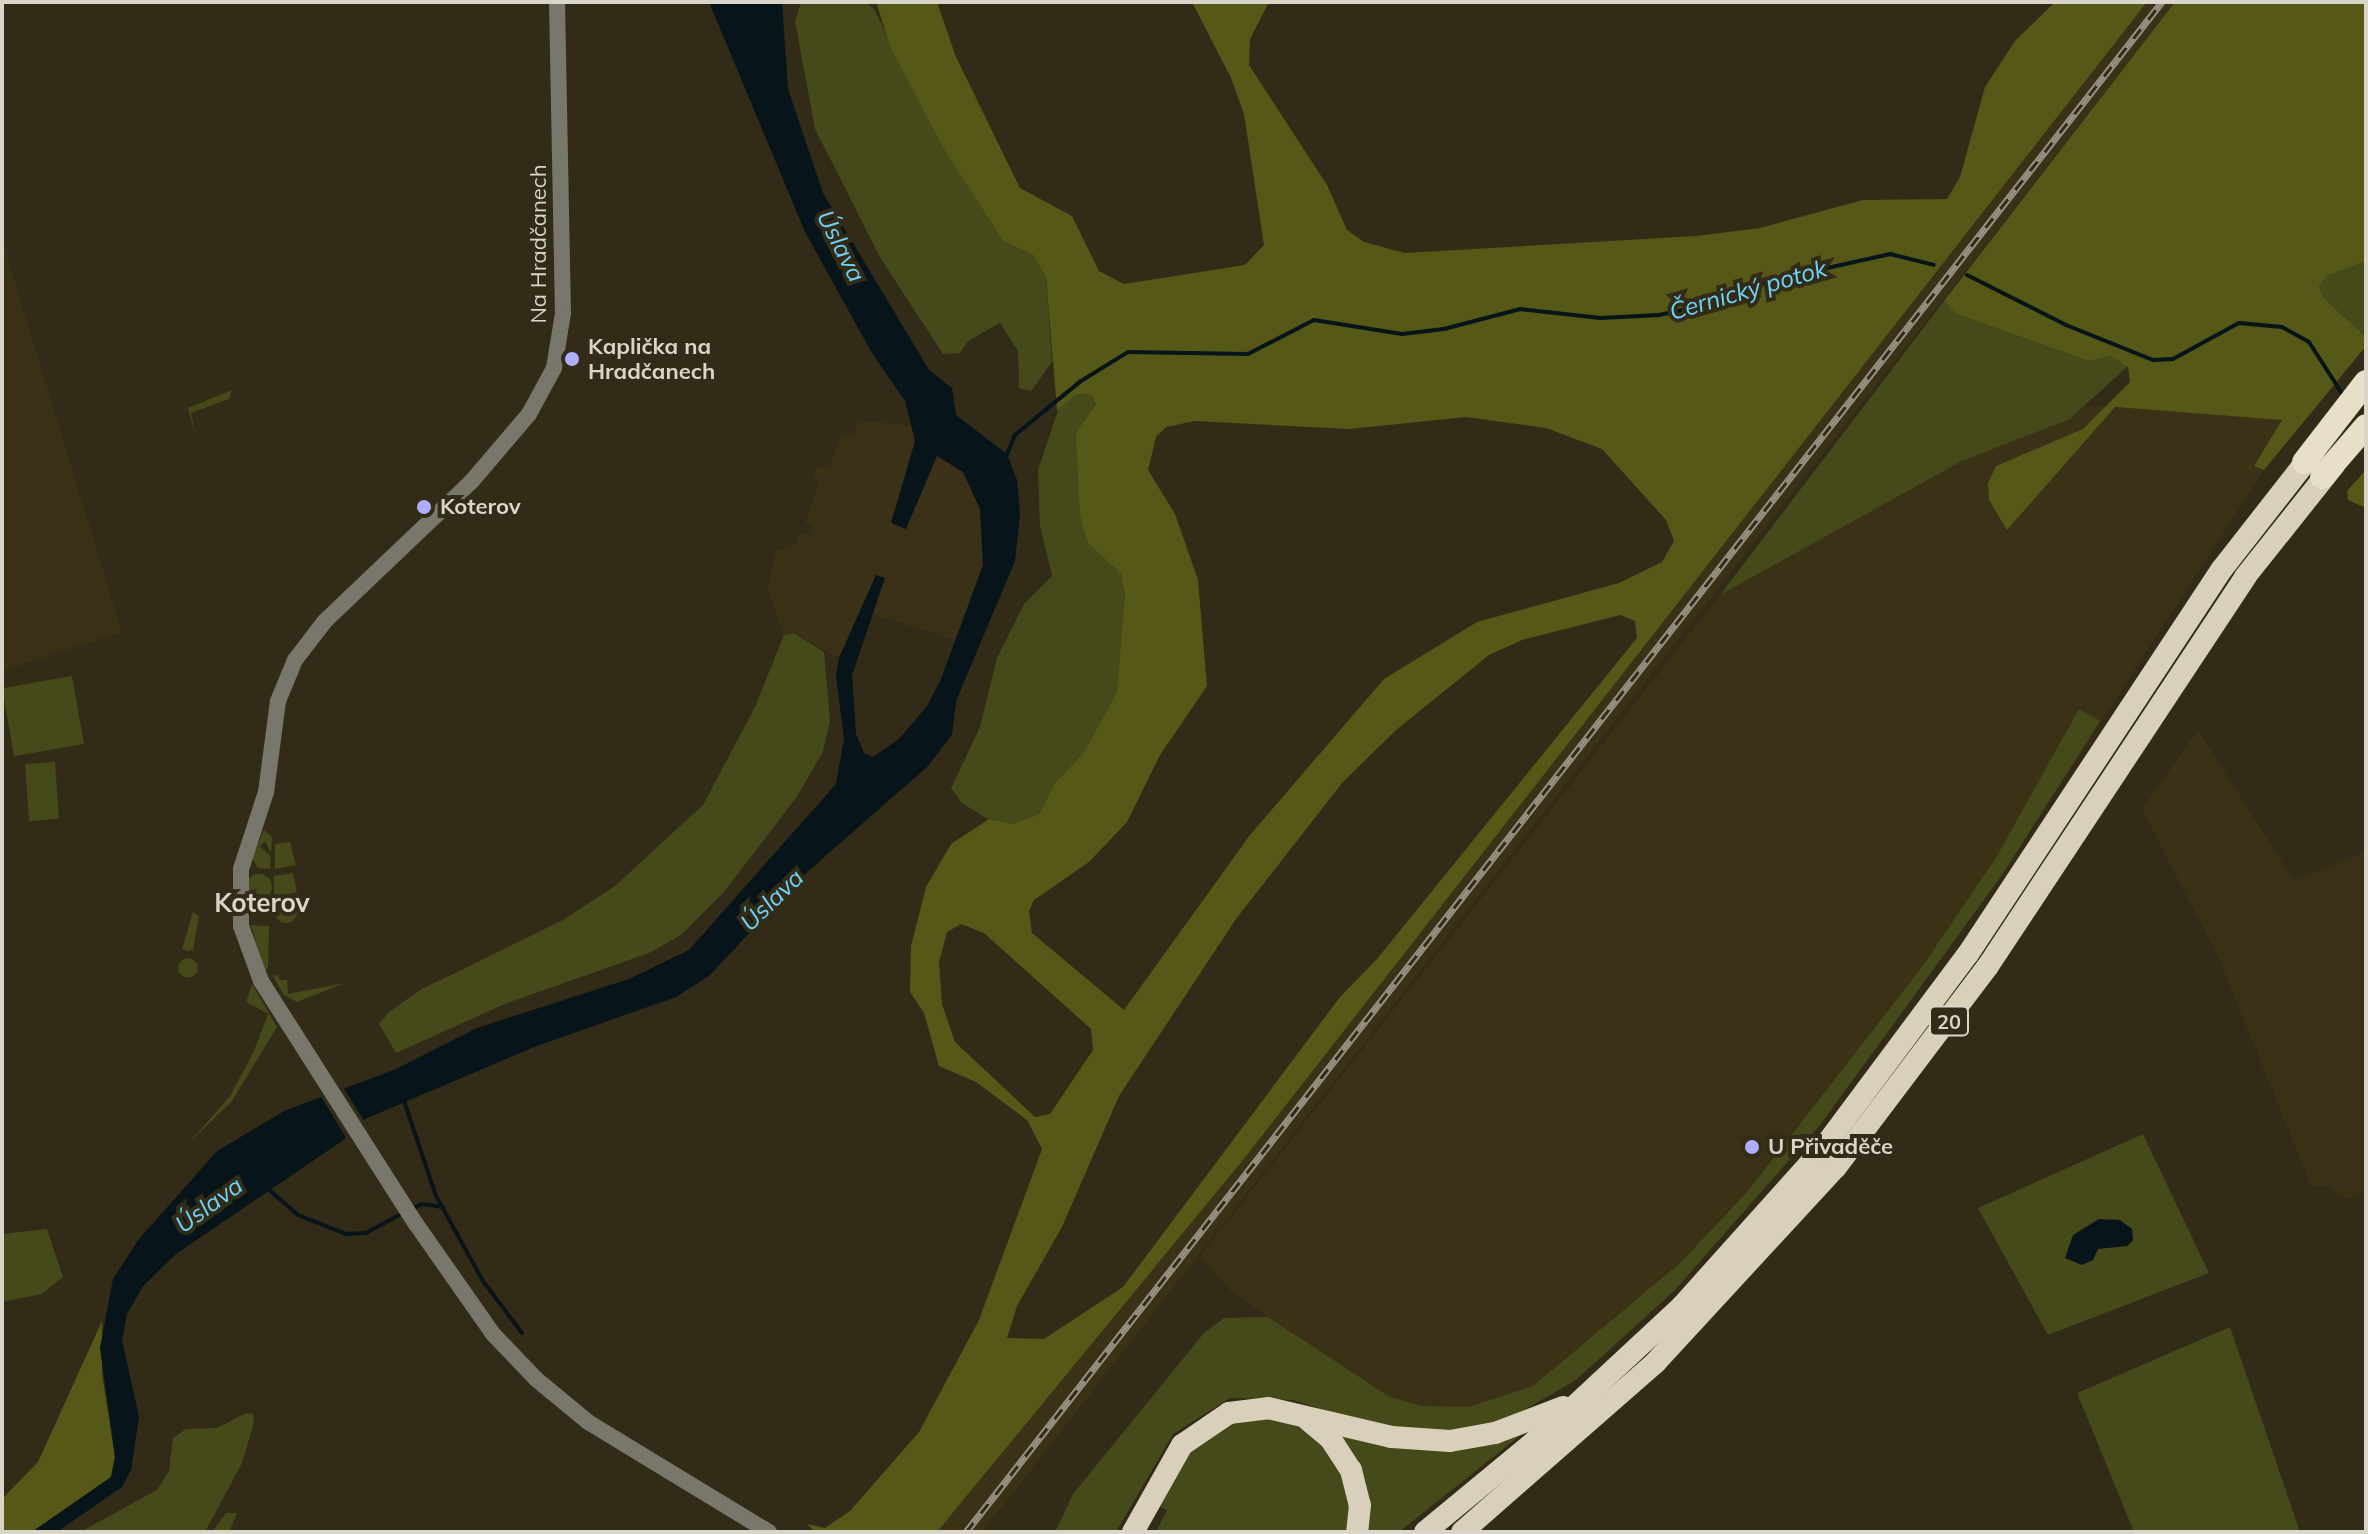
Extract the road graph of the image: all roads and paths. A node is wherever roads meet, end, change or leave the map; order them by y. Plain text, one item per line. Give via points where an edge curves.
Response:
1 (557, 2) edge
2 (2366, 382) edge
3 (2366, 392) edge
4 (2366, 426) edge
5 (2366, 437) edge
6 (2313, 469) junction
7 (1599, 1386) junction
8 (1299, 1414) junction
9 (769, 1532) edge
10 (1133, 1532) edge
11 (1357, 1532) edge
12 (1425, 1532) edge
13 (1462, 1532) edge

1 - 9 street, Na Hradčanech via 563,313 554,368 529,414 472,481 325,621 289,671 274,717 266,792 245,851 238,901 247,952 416,1224 493,1334 548,1390 607,1435
2 - 6 highway
3 - 6 highway, 20
4 - 6 highway
5 - 6 highway, 20
6 - 7 highway, 20 via 2222,569 1968,954 1873,1085 1742,1241
6 - 13 highway, 20 via 1970,992 1846,1156 1768,1247 1655,1363
7 - 8 highway via 1518,1426 1450,1441 1392,1437
7 - 12 highway, 20
8 - 10 highway via 1255,1408 1204,1425 1168,1465
8 - 11 highway via 1330,1438 1351,1470 1360,1505

